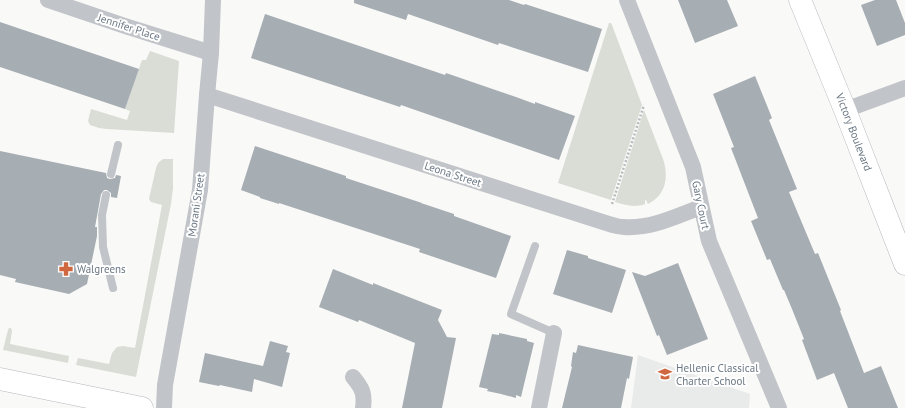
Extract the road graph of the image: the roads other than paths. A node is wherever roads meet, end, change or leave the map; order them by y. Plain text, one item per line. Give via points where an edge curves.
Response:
1 (48, 0) edge
2 (213, 0) edge
3 (627, 0) edge
4 (800, 0) edge
5 (211, 53) junction
6 (905, 88) edge
7 (206, 95) junction
8 (845, 110) junction
9 (118, 145) dead end
10 (111, 174) dead end
11 (106, 196) dead end
12 (701, 207) junction
13 (535, 246) dead end
14 (905, 264) edge
15 (113, 288) dead end
16 (554, 333) joint
17 (353, 377) dead end
18 (0, 379) edge
19 (142, 408) edge
20 (164, 408) edge
21 (363, 408) edge
22 (539, 408) edge
23 (779, 408) edge

1 - 5 street, Jennifer Place
2 - 5 street, Morani Street
3 - 12 street, Gary Court via 693,167
4 - 8 main road, Victory Boulevard
5 - 7 street, Morani Street
6 - 8 street
7 - 12 street, Leona Street via 623,227 641,227
7 - 20 street, Morani Street via 200,190 165,385
8 - 14 main road, Victory Boulevard
9 - 10 lane
11 - 15 lane via 102,215 103,247
12 - 23 street, Gary Court via 709,242
13 - 16 lane via 511,314
16 - 22 street
17 - 21 street via 361,387
18 - 19 main road

